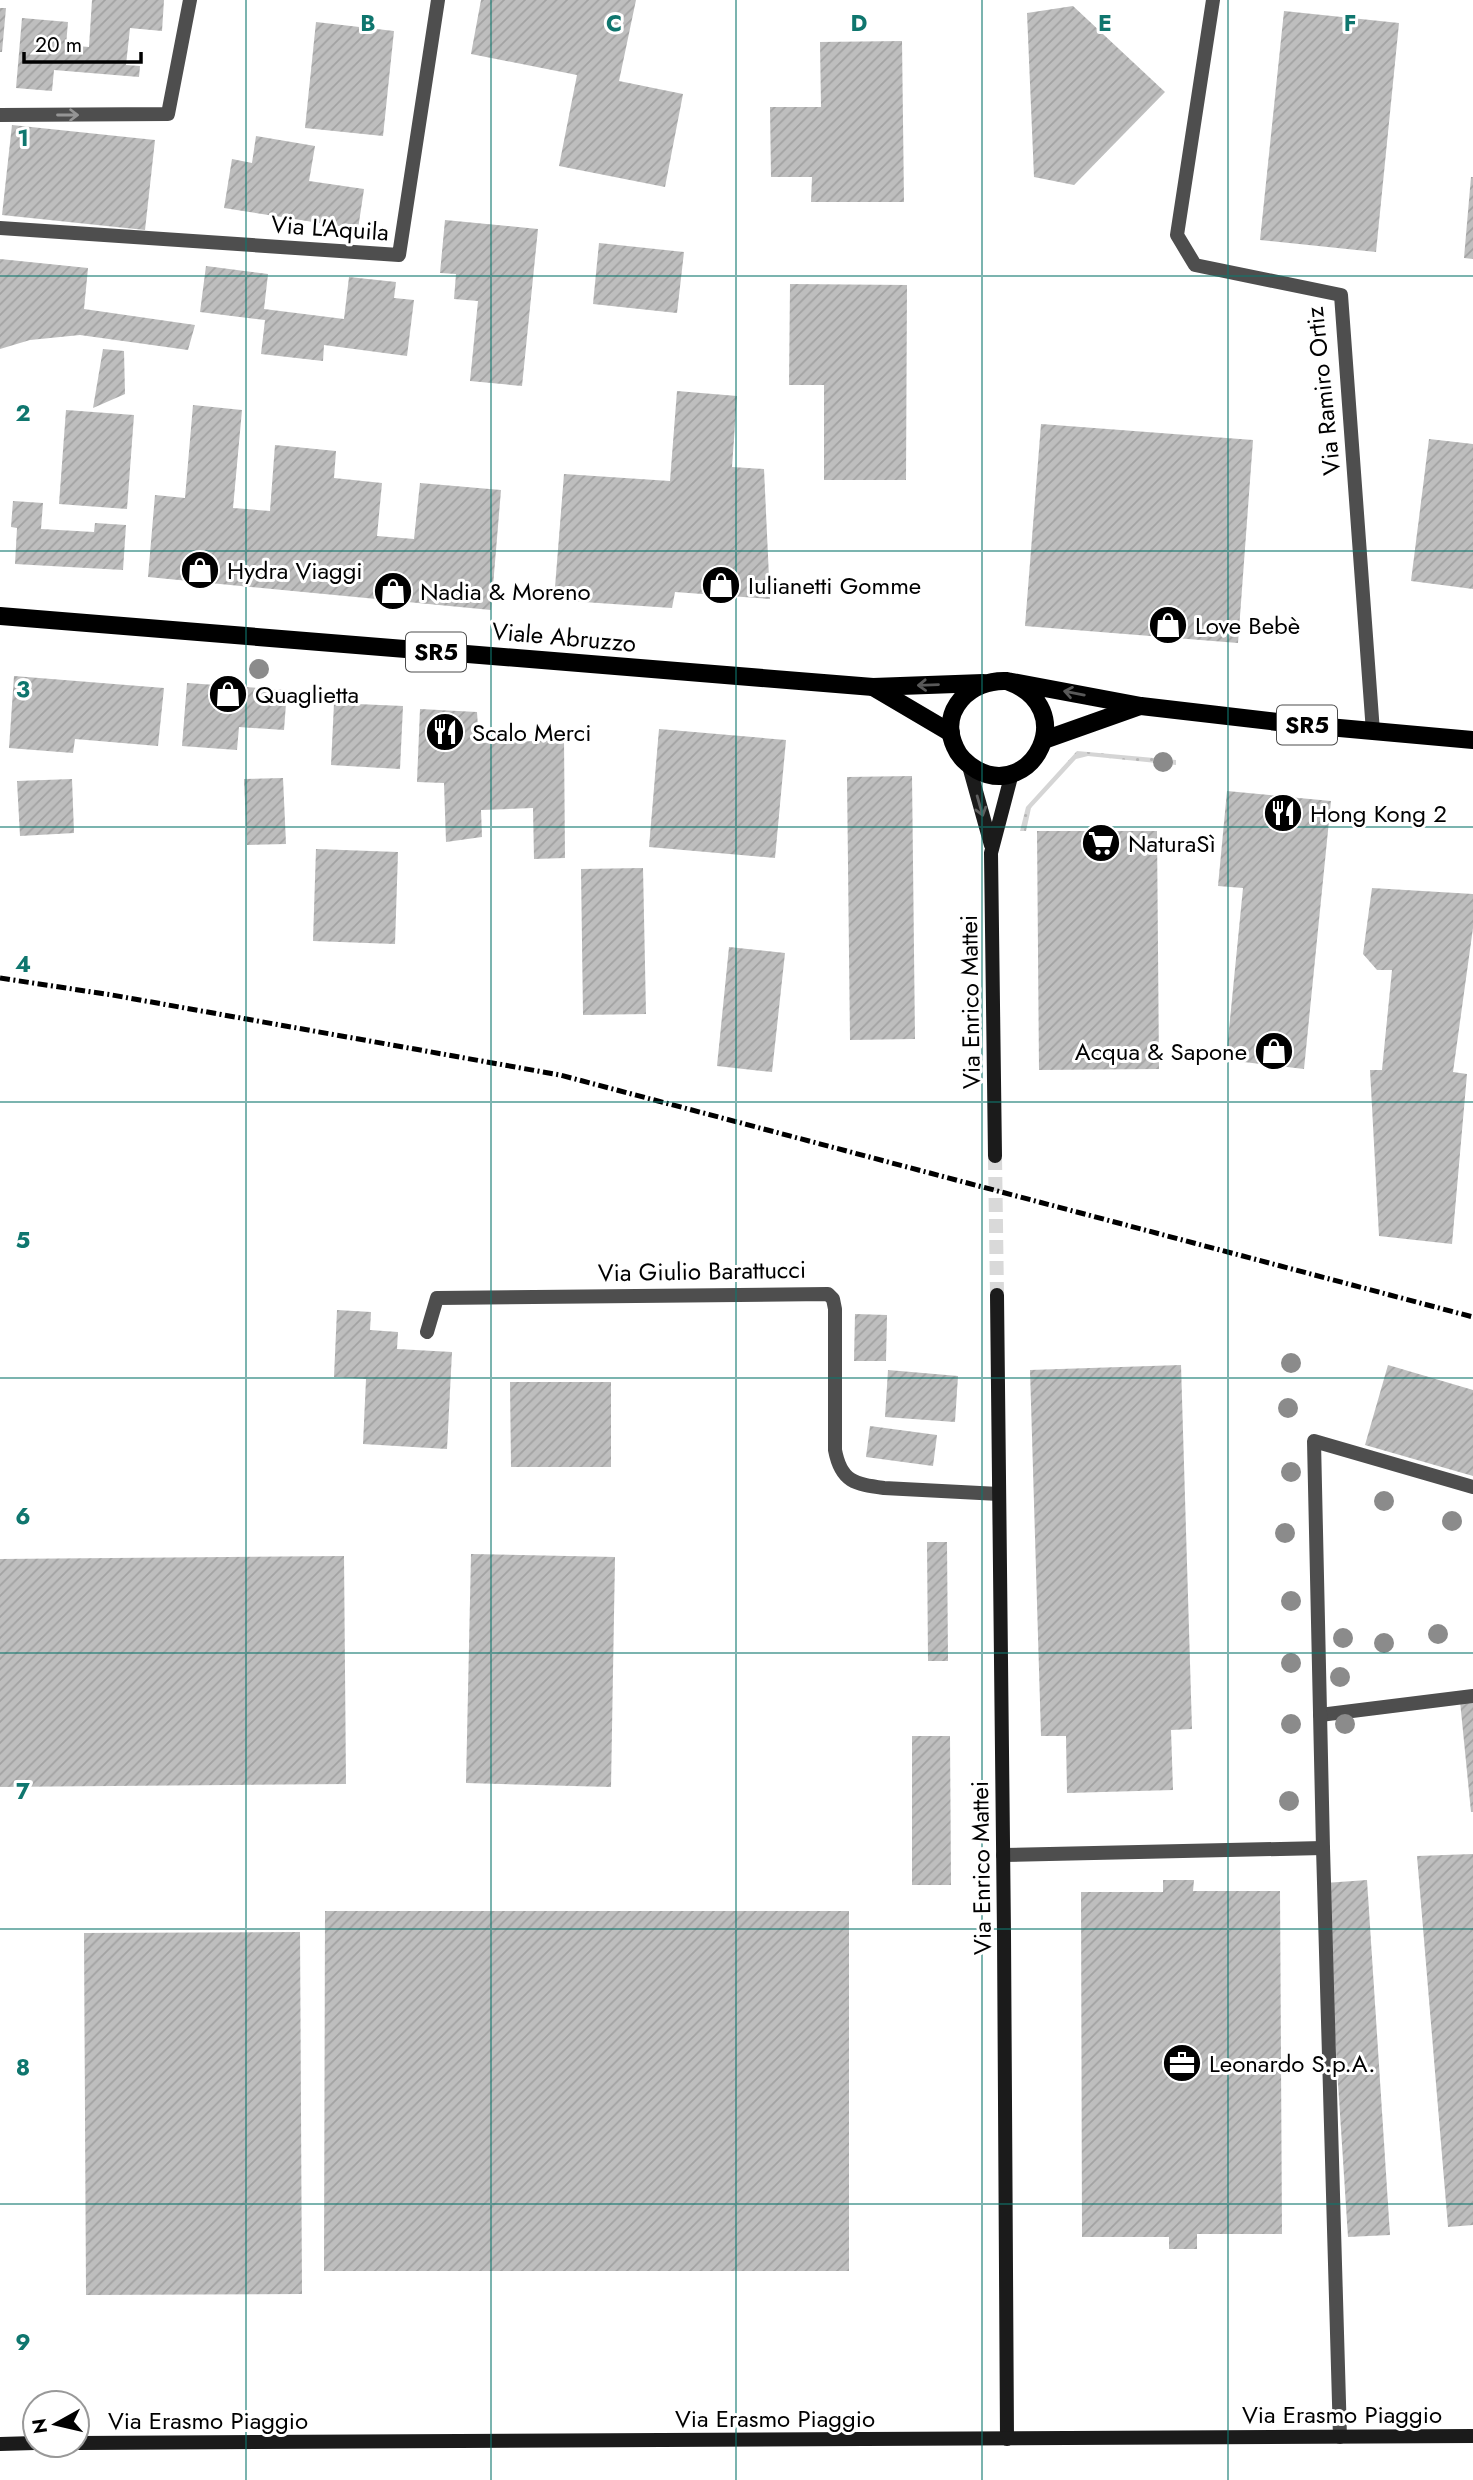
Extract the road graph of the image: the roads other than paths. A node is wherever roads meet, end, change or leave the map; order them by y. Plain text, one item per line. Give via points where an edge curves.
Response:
1 (190, 0) edge
2 (438, 0) edge
3 (1213, 0) edge
4 (0, 115) edge
5 (0, 228) edge
6 (0, 616) edge
7 (1007, 681) junction
8 (983, 683) junction
9 (873, 687) junction
10 (1141, 706) junction
11 (1373, 732) junction
12 (951, 733) junction
13 (1044, 740) junction
14 (1473, 740) edge
15 (969, 765) junction
16 (1012, 773) junction
17 (992, 847) junction
18 (995, 1156) tunnel mouth
19 (997, 1296) tunnel mouth
20 (427, 1332) dead end
21 (1473, 1487) edge
22 (999, 1494) junction
23 (1473, 1696) edge
24 (1320, 1715) junction
25 (1323, 1848) junction
26 (1003, 1855) junction
27 (1473, 2436) edge
28 (1340, 2437) junction
29 (1007, 2439) junction
30 (21, 2443) edge
31 (91, 2443) edge
32 (0, 2444) edge

4 -> 1 street via 168,114
2 - 5 street, Via L'Aquila via 399,256
3 - 11 street, Via Ramiro Ortiz via 1177,235 1195,265 1341,295
6 - 9 main road, Viale Abruzzo / SR5
7 - 8 main road, SR5
10 -> 7 main road, SR5
7 - 13 main road via 1038,702
8 -> 9 main road, Viale Abruzzo / SR5
8 - 12 main road via 961,698
9 - 12 main road, Viale Abruzzo / SR5
10 - 11 main road, SR5
10 - 13 main road, SR5
11 - 14 main road, SR5
12 - 15 main road via 960,757
13 - 16 main road via 1027,766
15 - 16 main road via 998,776
15 -> 17 street
16 - 17 street
17 - 18 street, Via Enrico Mattei
19 - 22 street, Via Enrico Mattei
20 - 22 street, Via Giulio Barattucci via 437,1298 828,1294 835,1309 835,1450 844,1475 866,1486
21 - 24 street via 1314,1441
22 - 26 street, Via Enrico Mattei
23 - 24 street
24 - 25 street
25 - 26 street
25 - 28 street
26 - 29 street, Via Enrico Mattei
27 - 28 street, Via Erasmo Piaggio
28 - 29 street, Via Erasmo Piaggio
29 - 31 street, Via Erasmo Piaggio
30 - 32 street

